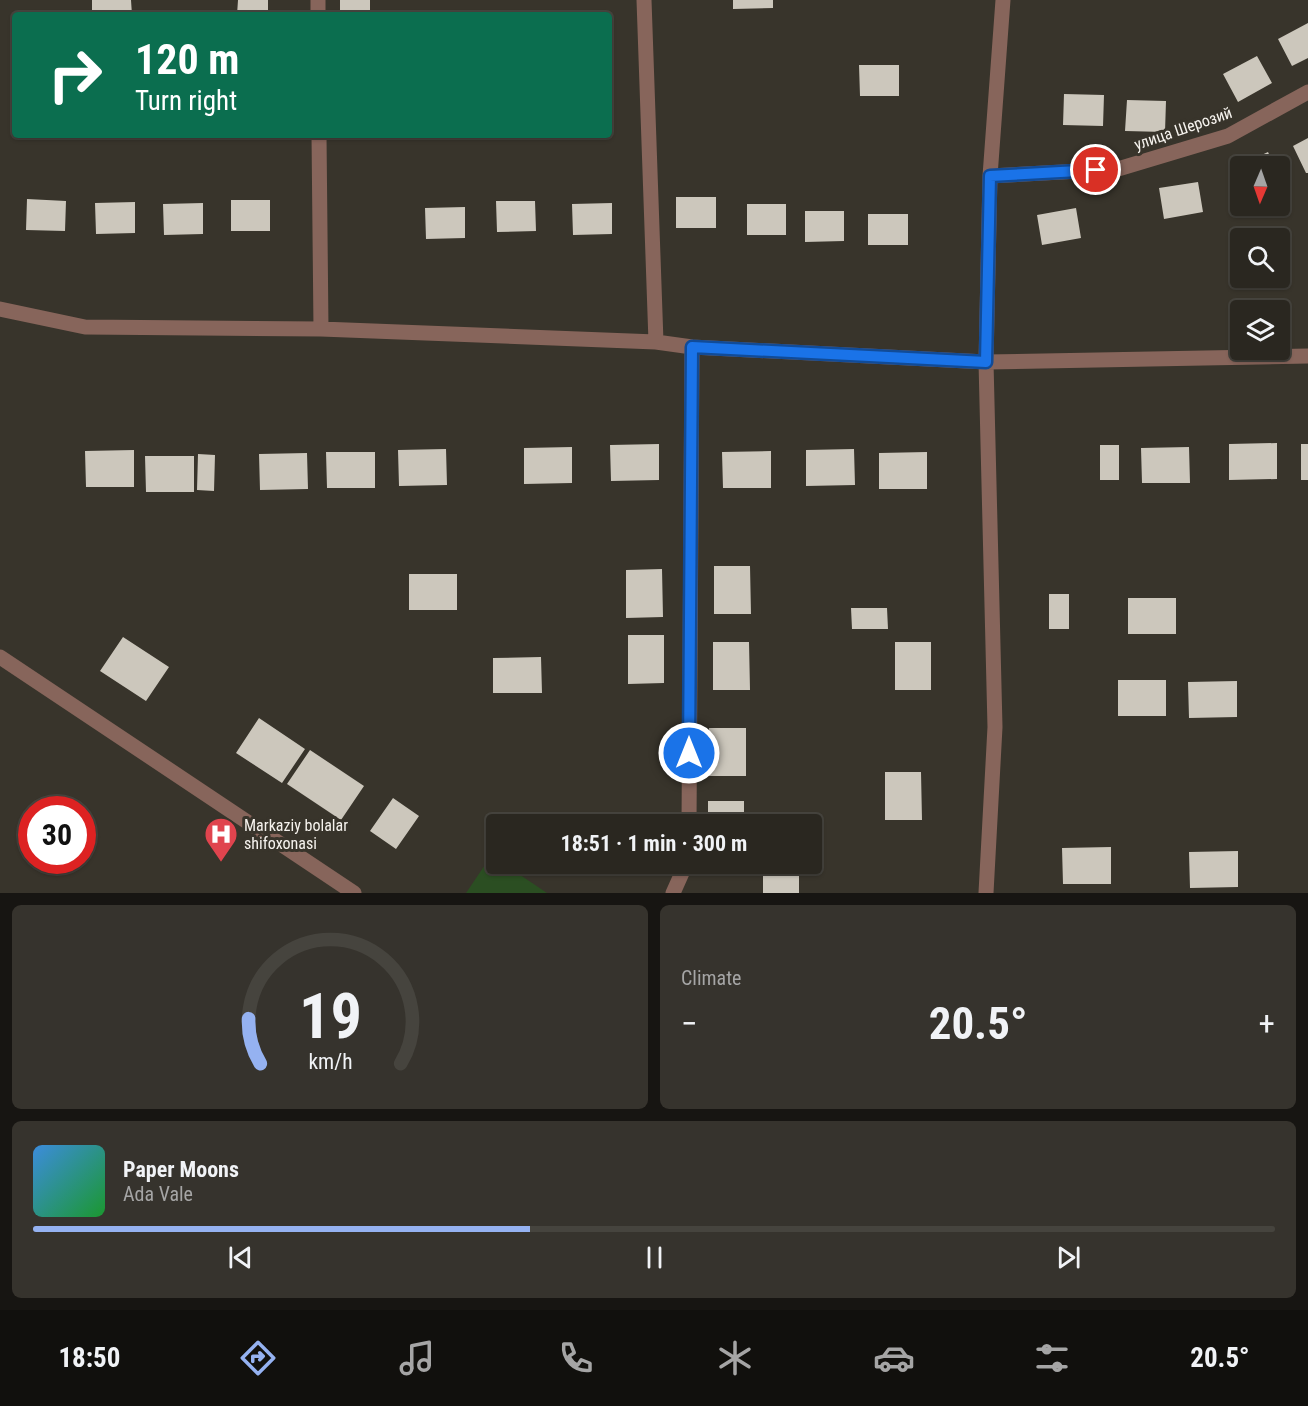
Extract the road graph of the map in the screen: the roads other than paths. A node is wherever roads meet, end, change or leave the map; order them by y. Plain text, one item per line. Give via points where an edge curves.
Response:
1 (644, 0) edge
2 (1003, 0) edge
3 (1308, 92) edge
4 (319, 138) edge
5 (990, 176) junction
6 (0, 309) edge
7 (321, 329) junction
8 (656, 342) junction
9 (692, 347) junction
10 (1308, 356) edge
11 (986, 362) junction
12 (0, 657) edge
13 (689, 814) edge
14 (682, 874) edge
15 (354, 893) edge
16 (673, 893) edge
17 (986, 893) edge

1 - 8 street
2 - 5 street
3 - 5 street, улица Шерозий via 1228,136 1118,169
4 - 7 street
5 - 11 street
6 - 7 street via 85,327
7 - 8 street
8 - 9 street
9 - 11 street
9 - 13 street
10 - 11 street
11 - 17 street via 995,727
12 - 15 street
14 - 16 street

